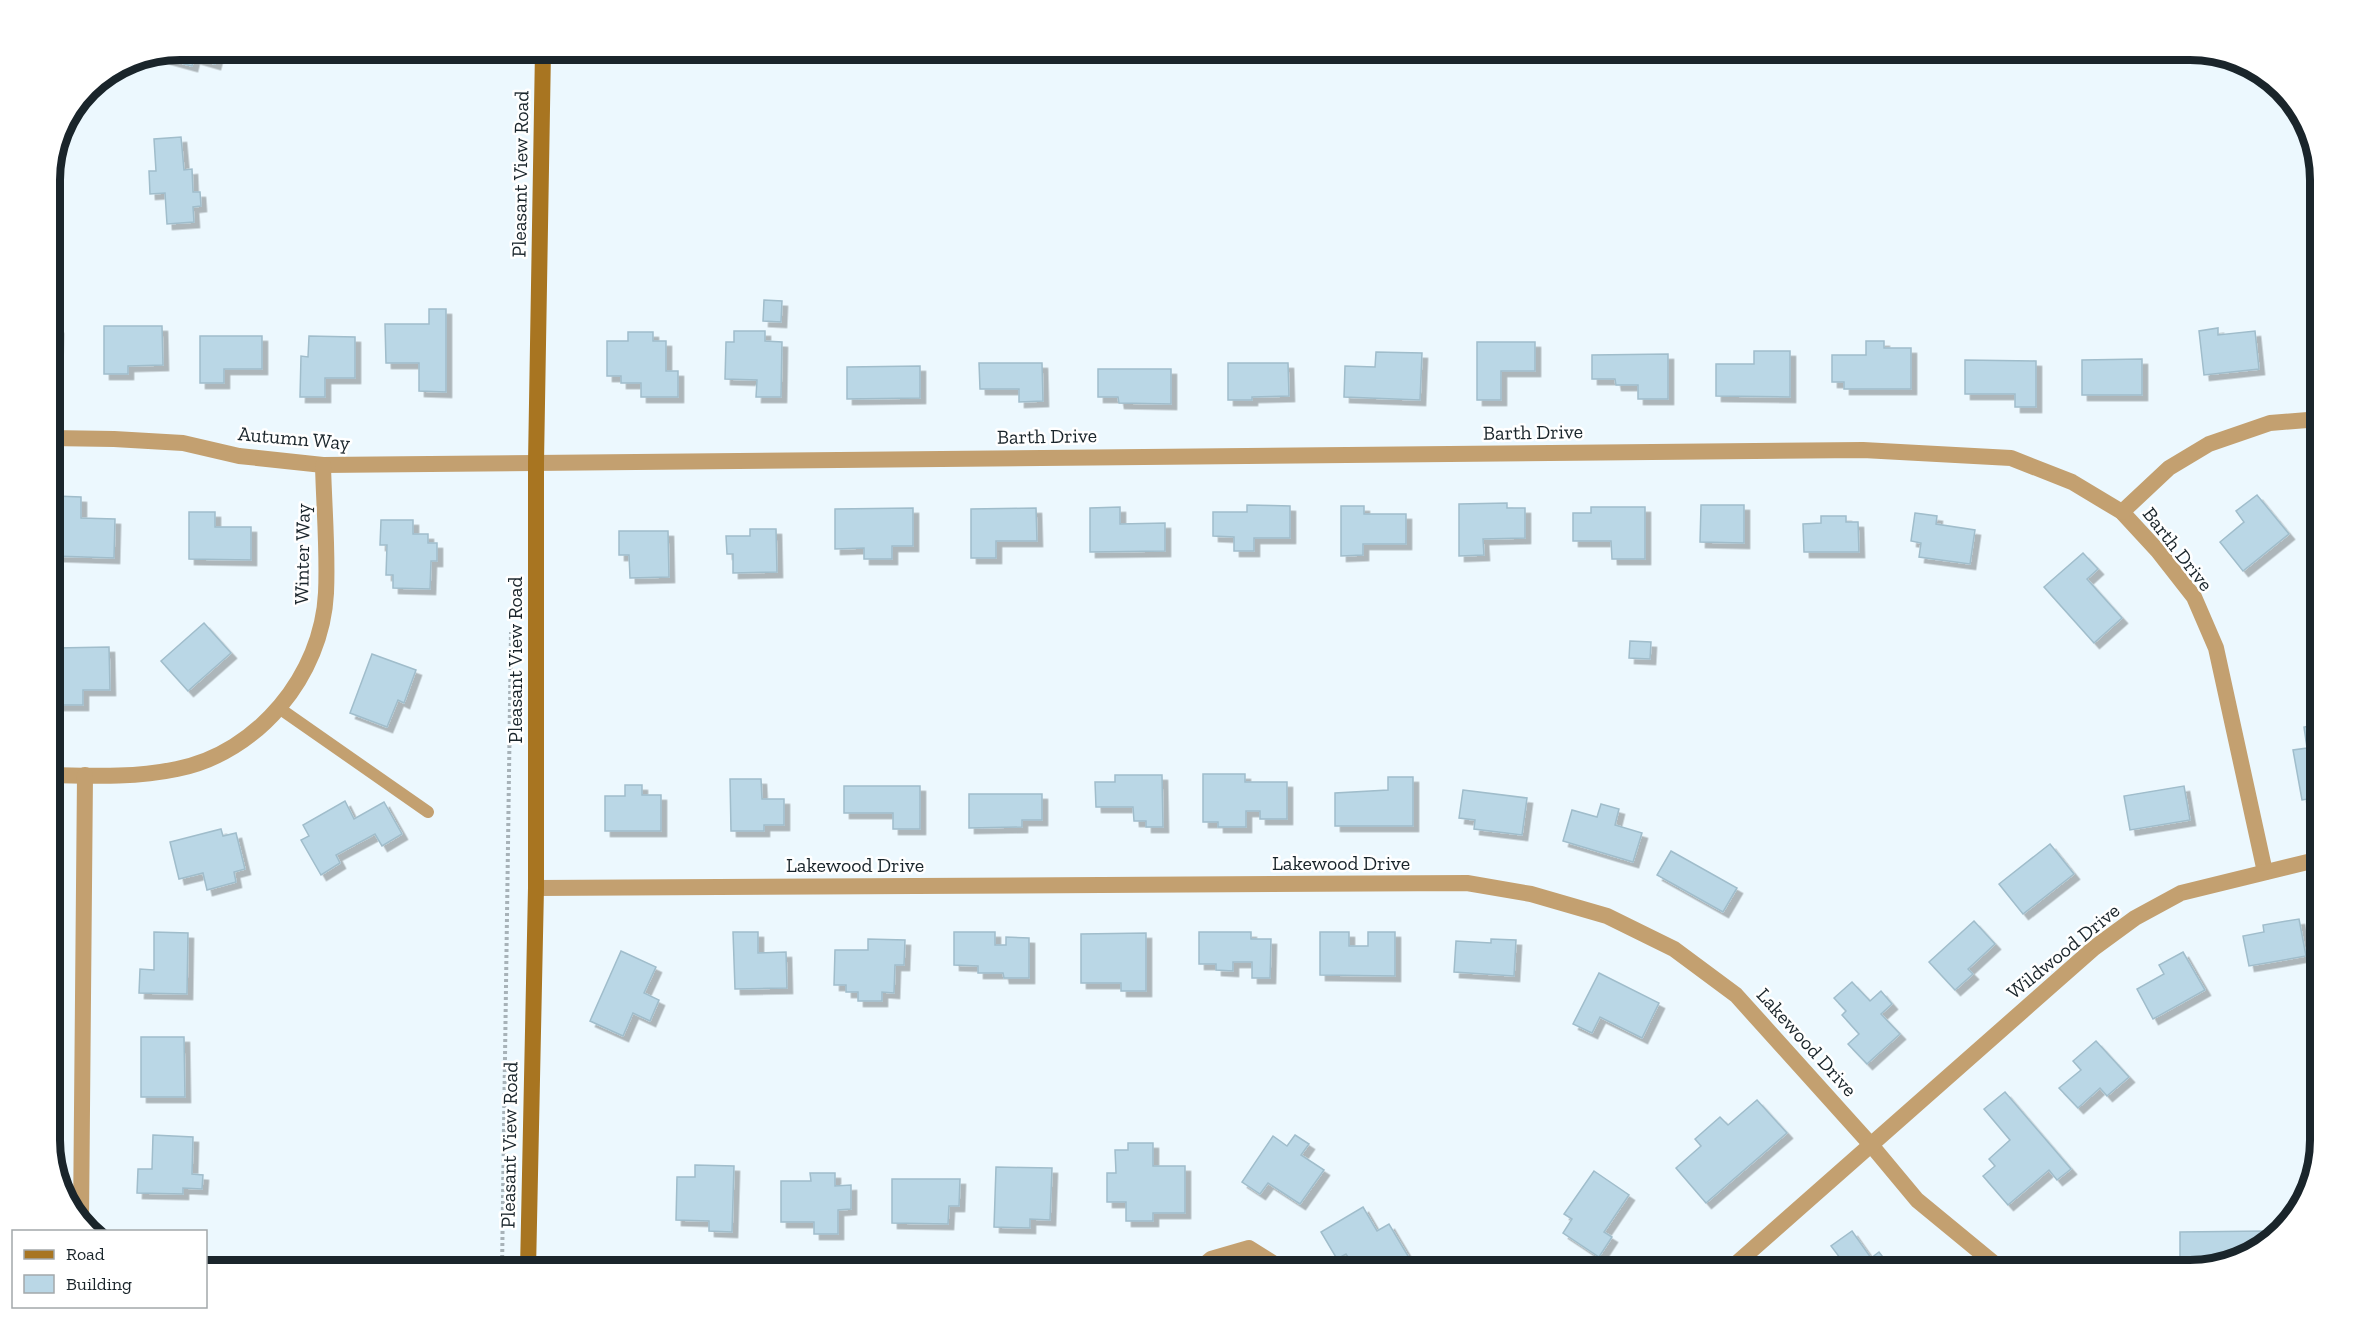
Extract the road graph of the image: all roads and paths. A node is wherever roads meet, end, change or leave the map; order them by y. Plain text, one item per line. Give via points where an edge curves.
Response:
1 (543, 60) edge
2 (2310, 420) edge
3 (60, 438) edge
4 (536, 462) junction
5 (323, 465) junction
6 (2122, 512) junction
7 (511, 632) dead end
8 (279, 708) junction
9 (60, 775) edge
10 (85, 775) junction
11 (428, 812) dead end
12 (2310, 861) edge
13 (2265, 872) junction
14 (536, 888) junction
15 (1872, 1146) junction
16 (81, 1208) edge
17 (502, 1260) edge
18 (528, 1260) edge
19 (1210, 1260) edge
20 (1268, 1260) edge
21 (1741, 1260) edge
22 (1989, 1260) edge

1 - 4 main road, Pleasant View Road
2 - 6 street via 2270,423 2209,444 2169,468
3 - 5 street, Autumn Way via 183,443 239,456
4 - 5 street, Autumn Way
4 - 6 street, Barth Drive via 1873,450 2011,458 2072,482
4 - 14 main road, Pleasant View Road
5 - 8 street, Winter Way via 326,595 305,672
6 - 13 street, Barth Drive via 2158,550 2193,597 2216,648
7 - 17 path
8 - 10 street, Winter Way via 248,737 214,758 178,769
8 - 11 lane
9 - 10 street, Winter Way
10 - 16 street
12 - 13 street, Wildwood Drive
13 - 15 street, Wildwood Drive via 2181,893 2135,918 2094,948
14 - 15 street, Lakewood Drive via 1467,883 1531,894 1607,916 1674,949 1736,995
14 - 18 main road, Pleasant View Road
15 - 21 street, Wildwood Drive
15 - 22 street, Lakewood Drive via 1917,1200
19 - 20 street via 1249,1248

